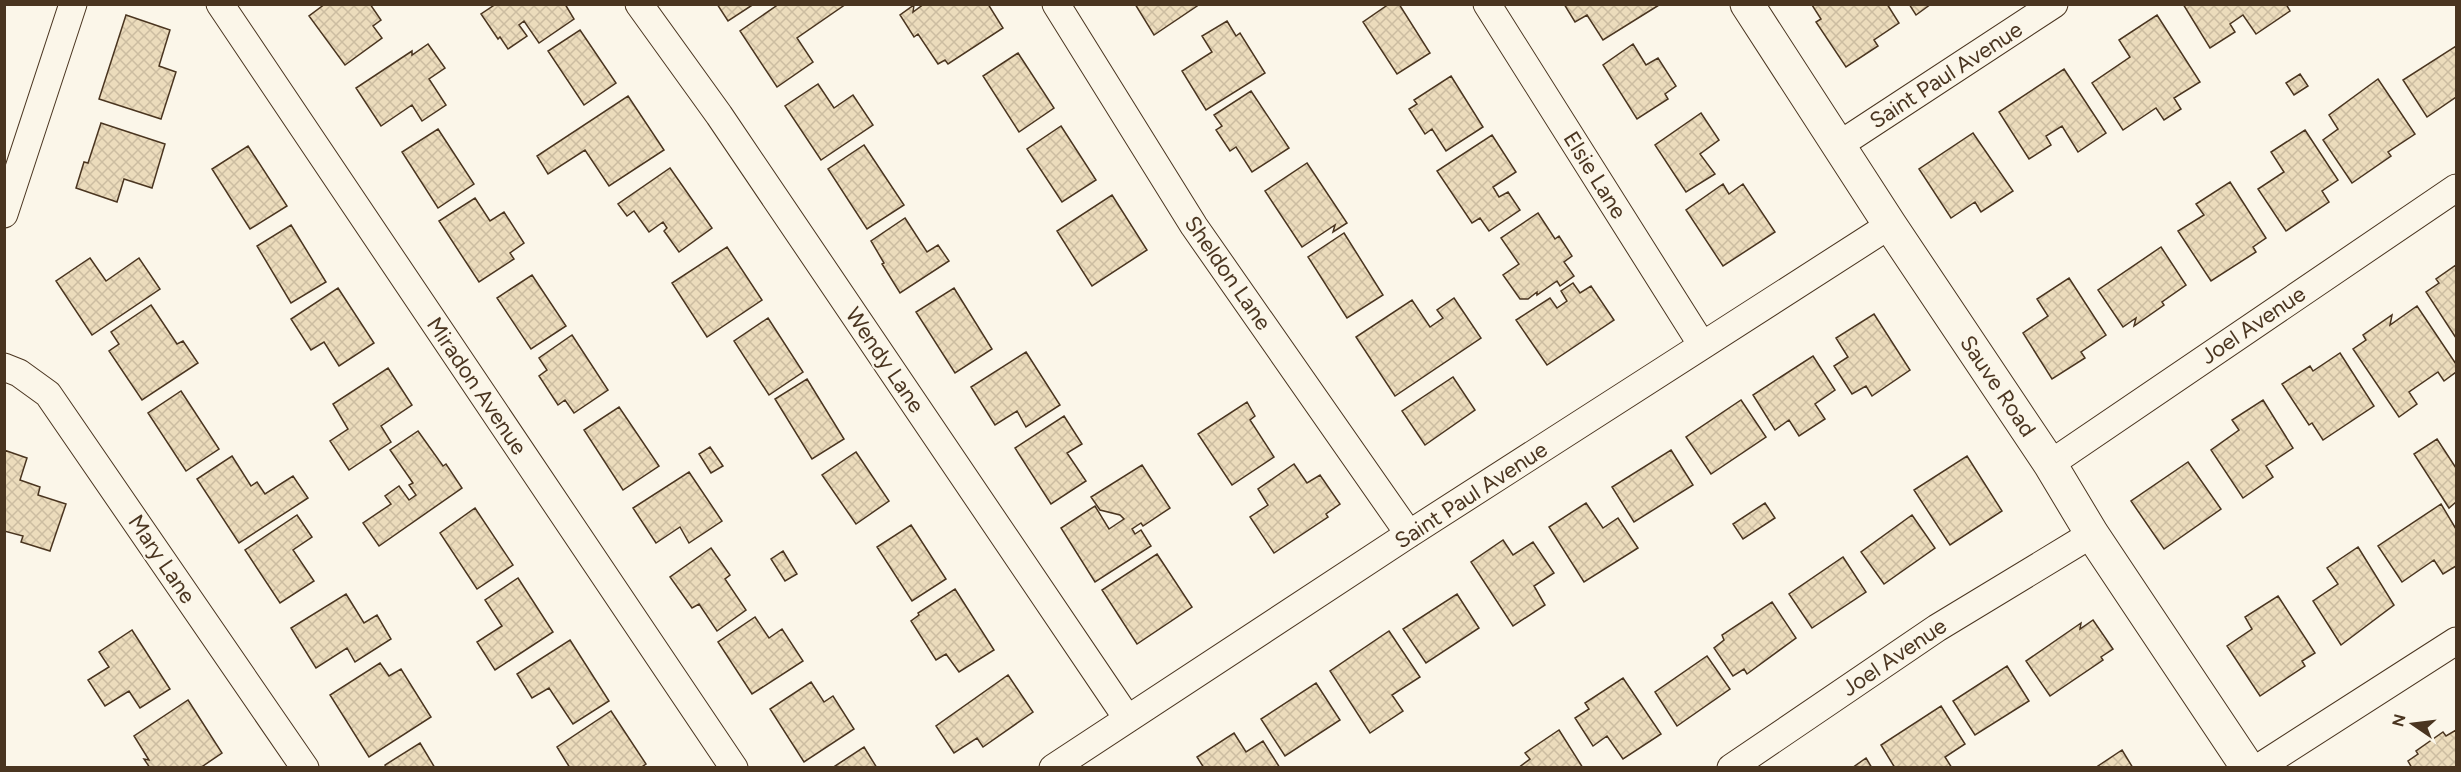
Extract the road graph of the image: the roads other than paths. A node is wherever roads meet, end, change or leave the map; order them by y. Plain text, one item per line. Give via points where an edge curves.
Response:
1 (73, 4) edge
2 (220, 4) edge
3 (639, 4) edge
4 (1056, 4) edge
5 (1487, 4) edge
6 (1747, 4) edge
7 (2054, 4) edge
8 (1839, 145) junction
9 (2457, 188) edge
10 (4, 214) edge
11 (1890, 225) junction
12 (1702, 345) junction
13 (4, 367) edge
14 (2050, 464) junction
15 (1409, 534) junction
16 (2092, 534) junction
17 (2457, 640) edge
18 (1127, 718) junction
19 (305, 768) edge
20 (734, 768) edge
21 (1053, 768) edge
22 (1731, 768) edge
23 (2248, 768) edge
24 (2258, 768) edge

1 - 10 street
2 - 20 street, Miradon Avenue
3 - 18 street, Wendy Lane via 719,115
4 - 15 street, Sheldon Lane via 1194,226
5 - 12 street, Elsie Lane
6 - 8 street, Sauve Road
7 - 8 street, Saint Paul Avenue
8 - 11 street, Sauve Road
9 - 14 street, Joel Avenue
11 - 12 street, Saint Paul Avenue
11 - 14 street, Sauve Road
12 - 15 street, Saint Paul Avenue
13 - 19 street, Mary Lane via 48,394
14 - 16 street, Sauve Road
15 - 18 street, Saint Paul Avenue
16 - 22 street, Joel Avenue via 1937,628
16 - 23 street, Sauve Road
17 - 24 street
18 - 21 street, Saint Paul Avenue

